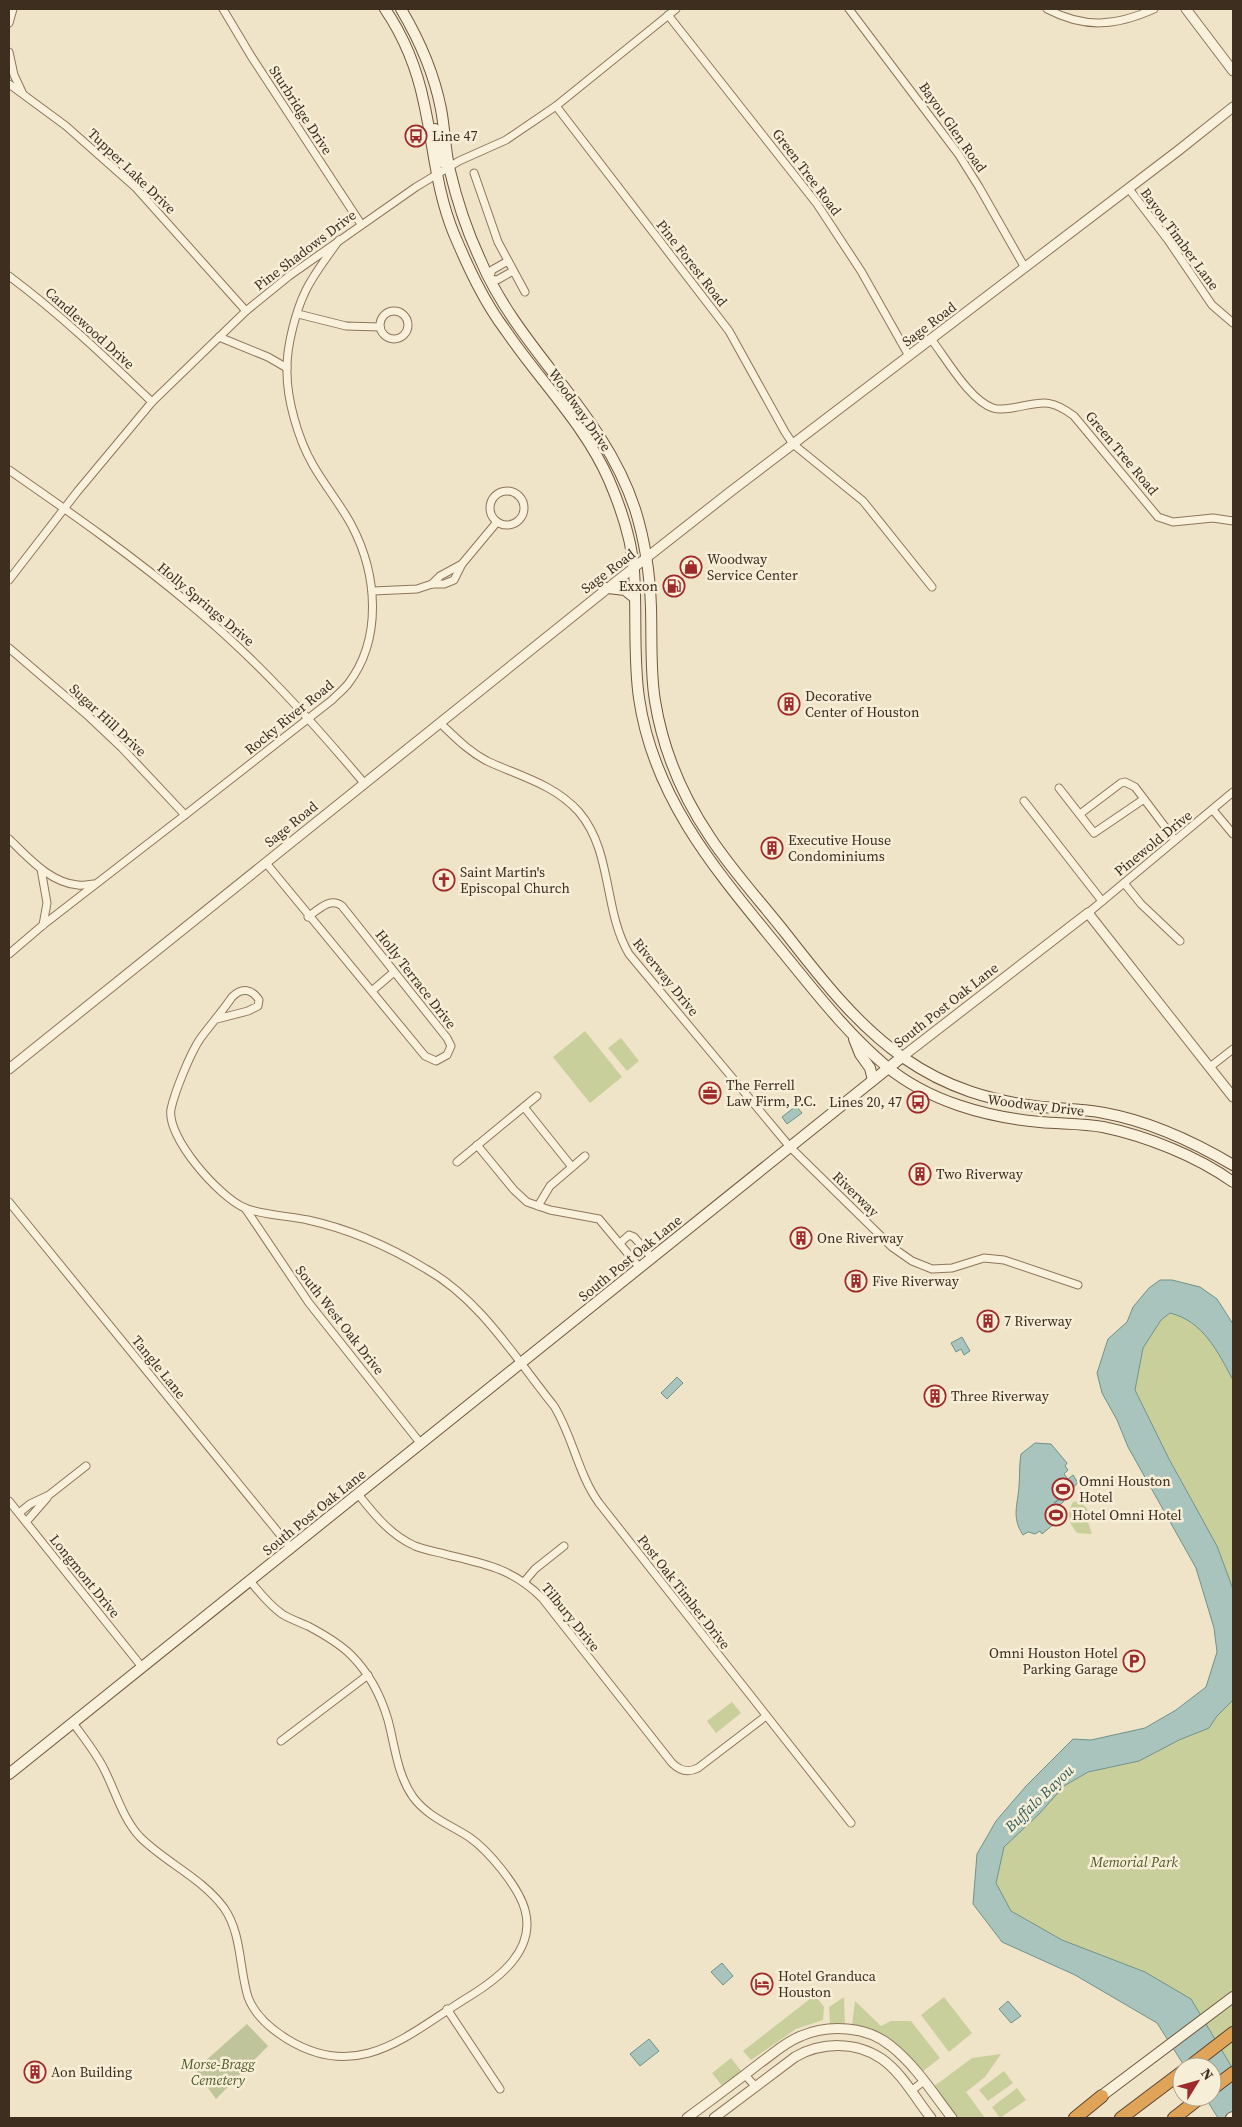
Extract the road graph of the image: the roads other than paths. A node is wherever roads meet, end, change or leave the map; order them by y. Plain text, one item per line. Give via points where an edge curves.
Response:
1 (13, 9) edge
2 (224, 9) edge
3 (385, 9) edge
4 (401, 9) edge
5 (676, 9) edge
6 (849, 9) edge
7 (1047, 9) edge
8 (1154, 9) edge
9 (1186, 9) edge
10 (668, 15) junction
11 (9, 23) edge
12 (9, 52) edge
13 (1233, 71) edge
14 (9, 84) edge
15 (22, 92) junction
16 (556, 106) junction
17 (1233, 107) edge
18 (427, 122) junction
19 (449, 166) junction
20 (474, 173) dead end
21 (436, 174) junction
22 (1129, 189) junction
23 (361, 224) junction
24 (339, 240) junction
25 (508, 260) junction
26 (1024, 268) junction
27 (513, 271) junction
28 (9, 276) edge
29 (490, 279) junction
30 (478, 285) junction
31 (525, 292) dead end
32 (246, 311) junction
33 (298, 314) junction
34 (1233, 323) edge
35 (380, 327) junction
36 (219, 337) junction
37 (931, 339) junction
38 (909, 356) junction
39 (287, 368) junction
40 (553, 372) junction
41 (543, 381) junction
42 (152, 402) junction
43 (793, 444) junction
44 (607, 446) junction
45 (596, 454) junction
46 (9, 470) edge
47 (64, 509) junction
48 (1233, 521) edge
49 (497, 522) junction
50 (647, 558) junction
51 (634, 568) junction
52 (9, 580) edge
53 (932, 587) dead end
54 (608, 588) junction
55 (373, 592) junction
56 (636, 598) junction
57 (9, 648) edge
58 (309, 718) junction
59 (440, 723) junction
60 (364, 783) junction
61 (1059, 788) dead end
62 (1233, 792) edge
63 (1144, 799) junction
64 (1024, 801) dead end
65 (1213, 810) junction
66 (1080, 814) junction
67 (185, 816) junction
68 (1233, 834) edge
69 (709, 836) junction
70 (9, 839) edge
71 (1175, 840) junction
72 (698, 844) junction
73 (266, 863) junction
74 (41, 869) junction
75 (1124, 882) junction
76 (95, 884) junction
77 (1102, 901) junction
78 (1088, 913) junction
79 (308, 917) junction
80 (42, 925) junction
81 (1180, 942) dead end
82 (798, 950) junction
83 (9, 954) edge
84 (788, 959) junction
85 (394, 972) junction
86 (373, 990) junction
87 (218, 1019) junction
88 (853, 1035) junction
89 (1233, 1049) edge
90 (902, 1057) junction
91 (888, 1068) junction
92 (1210, 1068) junction
93 (9, 1069) edge
94 (873, 1080) junction
95 (537, 1096) dead end
96 (1233, 1097) edge
97 (524, 1107) junction
98 (1057, 1108) junction
99 (1055, 1123) junction
100 (1161, 1130) junction
101 (1157, 1142) junction
102 (477, 1145) junction
103 (790, 1147) junction
104 (585, 1156) dead end
105 (457, 1162) dead end
106 (1233, 1165) edge
107 (572, 1167) junction
108 (1233, 1182) edge
109 (9, 1202) edge
110 (538, 1206) junction
111 (245, 1208) junction
112 (620, 1243) junction
113 (652, 1258) junction
114 (640, 1268) junction
115 (1078, 1285) dead end
116 (520, 1364) junction
117 (420, 1444) junction
118 (86, 1466) dead end
119 (358, 1494) junction
120 (49, 1496) junction
121 (9, 1501) edge
122 (18, 1513) junction
123 (26, 1522) junction
124 (564, 1546) dead end
125 (291, 1548) junction
126 (250, 1581) junction
127 (524, 1582) junction
128 (142, 1667) junction
129 (368, 1676) junction
130 (766, 1716) junction
131 (73, 1723) junction
132 (282, 1741) dead end
133 (9, 1773) edge
134 (851, 1823) dead end
135 (1233, 1997) edge
136 (447, 2010) junction
137 (1233, 2032) edge
138 (1202, 2057) edge
139 (1233, 2073) edge
140 (745, 2074) junction
141 (1172, 2080) edge
142 (924, 2081) junction
143 (1222, 2081) edge
144 (756, 2088) junction
145 (500, 2089) dead end
146 (911, 2091) junction
147 (1102, 2096) junction
148 (1188, 2107) edge
149 (1176, 2117) edge
150 (687, 2118) edge
151 (714, 2118) edge
152 (931, 2118) edge
153 (952, 2118) edge
154 (1070, 2118) edge
155 (1074, 2118) edge
156 (1121, 2118) edge

1 - 11 street
2 - 23 street, Sturbridge Drive
3 - 18 main road, Woodway Drive via 406,45
4 - 19 main road, Woodway Drive via 420,41 436,85
5 - 10 street, Pine Shadows Drive
6 - 26 street, Bayou Glen Road via 959,155
7 - 8 street via 1079,22 1102,23 1131,19
9 - 13 street
10 - 16 street, Pine Shadows Drive
10 - 38 street, Green Tree Road via 817,204 856,263
12 - 15 street
14 - 15 street, Tupper Lake Drive
15 - 32 street, Tupper Lake Drive via 136,188
16 - 19 street, Pine Shadows Drive via 506,140
16 - 43 street, Pine Forest Road via 728,331
17 - 22 street, Sage Road
18 - 19 main road via 435,130 442,162
18 - 21 main road, Woodway Drive
19 - 21 street, Pine Shadows Drive
19 - 29 main road, Woodway Drive via 467,226
20 - 25 street via 489,220
21 - 23 street, Pine Shadows Drive
21 - 30 main road, Woodway Drive via 454,232
22 - 26 street, Sage Road
22 - 34 street, Bayou Timber Lane via 1212,305
23 - 24 street, Pine Shadows Drive
24 - 32 street, Pine Shadows Drive
24 - 33 street, Rocky River Road via 305,291
25 - 27 street
25 - 29 street via 492,270
26 - 37 street, Sage Road
27 - 29 street via 497,280
27 - 31 street
28 - 42 street, Candlewood Drive via 45,303
29 - 30 main road
29 - 40 main road, Woodway Drive via 520,329
30 - 41 main road, Woodway Drive via 504,329
32 - 36 street, Pine Shadows Drive
33 - 35 street via 346,326
33 - 39 street, Rocky River Road
35 - 35 street via 382,318 389,312 399,312 408,322 404,335 396,339 384,335
36 - 39 street
36 - 42 street, Pine Shadows Drive
37 - 38 street, Sage Road
37 - 48 street, Green Tree Road via 980,401 994,408 1007,409 1047,402 1061,406 1074,416 1158,517 1173,522 1213,518
38 - 43 street, Sage Road
39 - 55 street, Rocky River Road via 299,435 312,464 352,525
40 - 41 main road
40 - 44 main road, Woodway Drive
41 - 45 main road, Woodway Drive
42 - 47 street, Pine Shadows Drive
43 - 50 street, Sage Road
43 - 53 street, Pine Forest Road via 863,501
44 - 45 main road
44 - 50 main road, Woodway Drive via 634,507
45 - 51 main road, Woodway Drive via 623,520
46 - 47 street, Holly Springs Drive
47 - 52 street, Pine Shadows Drive
47 - 58 street, Holly Springs Drive via 192,606
49 - 49 street via 490,509 493,499 507,492 517,496 523,505 521,516 513,524
49 - 55 street via 462,564 454,580 418,589
50 - 51 street, Sage Road
50 - 69 main road, Woodway Drive via 654,700 679,780
51 - 54 street, Sage Road
51 - 56 main road, Woodway Drive
54 - 56 main road via 626,590
54 - 59 street, Sage Road
55 - 58 street, Rocky River Road via 372,626 358,667 348,684
56 - 72 main road, Woodway Drive via 635,654 639,699 649,746 664,786
57 - 67 street, Sugar Hill Drive via 115,741
58 - 60 street, Holly Springs Drive
58 - 67 street, Rocky River Road
59 - 60 street, Sage Road
59 - 103 street, Riverway Drive via 464,747 540,783 578,812 596,842 613,916 629,954
60 - 73 street, Sage Road
61 - 66 street
62 - 65 street, Pinewold Drive
63 - 66 street via 1130,784 1121,783
63 - 66 street via 1094,833
63 - 71 street
64 - 77 street
65 - 68 street
65 - 71 street, Pinewold Drive
67 - 76 street, Rocky River Road
69 - 72 main road
69 - 82 main road, Woodway Drive
70 - 74 street
71 - 75 street, Pinewold Drive
72 - 84 main road, Woodway Drive
73 - 79 street, Holly Terrace Drive
73 - 93 street, Sage Road
74 - 76 street via 78,886
74 - 80 street via 47,903
75 - 77 street, Pinewold Drive
75 - 81 street via 1141,904
76 - 80 street, Rocky River Road
77 - 78 street, Pinewold Drive
78 - 90 street, South Post Oak Lane
78 - 92 street
79 - 85 street, Holly Terrace Drive via 329,903 340,904
79 - 86 street, Holly Terrace Drive
80 - 83 street, Rocky River Road
82 - 84 main road
82 - 90 main road, Woodway Drive via 866,1028
84 - 88 main road, Woodway Drive
85 - 86 street
85 - 86 street, Holly Terrace Drive via 449,1040 450,1050 445,1058 436,1061 425,1056
87 - 87 street via 253,1010 259,1000 251,991 238,992
87 - 111 street via 194,1050 173,1104 171,1121 178,1138 212,1184
88 - 91 main road, Woodway Drive
88 - 94 main road
89 - 92 street
90 - 91 main road, South Post Oak Lane
90 - 98 main road, Woodway Drive via 941,1081 986,1097
91 - 94 main road, South Post Oak Lane
91 - 99 main road, Woodway Drive via 929,1093 981,1113
92 - 96 street
94 - 103 main road, South Post Oak Lane
95 - 97 street
97 - 102 street
97 - 107 street
98 - 99 main road
98 - 100 main road, Woodway Drive via 1104,1113
99 - 101 main road, Woodway Drive via 1101,1127
100 - 101 main road
100 - 106 main road, Woodway Drive via 1204,1148
101 - 108 main road, Woodway Drive
102 - 105 street
102 - 110 street via 514,1190 527,1202
103 - 113 main road, South Post Oak Lane
103 - 115 street, Riverway via 892,1247 912,1261 932,1269 952,1268 984,1258 1004,1260
104 - 107 street
107 - 110 street via 550,1186
109 - 125 street, Tangle Lane
110 - 112 street via 598,1219
111 - 116 street, Post Oak Timber Drive via 328,1225 376,1243 428,1270 470,1301
111 - 117 street, South West Oak Drive via 309,1303
112 - 113 street via 629,1235 634,1237
112 - 114 street
113 - 114 main road, South Post Oak Lane
114 - 116 main road, South Post Oak Lane
116 - 117 main road, South Post Oak Lane
116 - 130 street, Post Oak Timber Drive via 554,1406 591,1492
117 - 119 main road, South Post Oak Lane
118 - 120 street
119 - 125 main road, South Post Oak Lane
119 - 127 street, Tilbury Drive via 389,1529 414,1545 496,1567
120 - 122 street
120 - 123 street
121 - 122 street, Longmont Drive
122 - 123 street, Longmont Drive
123 - 128 street, Longmont Drive
124 - 127 street via 534,1569
125 - 126 main road, South Post Oak Lane
126 - 128 main road, South Post Oak Lane
126 - 129 street via 267,1602 285,1616 332,1640
127 - 130 street, Tilbury Drive via 542,1598 672,1763 684,1771 698,1768
128 - 131 main road, South Post Oak Lane
129 - 132 street
129 - 136 street via 380,1698 398,1766 412,1794 434,1817 484,1850 512,1885 526,1912 524,1939 508,1967 494,1980
130 - 134 street, Post Oak Timber Drive
131 - 133 main road, South Post Oak Lane
131 - 136 street via 104,1768 126,1818 138,1836 192,1877 225,1909 235,1933 249,1999 264,2023 309,2050 323,2055 355,2056 391,2046
135 - 147 main road
136 - 145 street
137 - 138 highway
139 - 143 highway
140 - 142 street via 789,2041 817,2030 833,2029 861,2032 883,2040 903,2056
140 - 144 street
140 - 150 street
141 - 156 highway
142 - 146 street
142 - 153 street
144 - 146 street via 806,2051 837,2045 861,2049 882,2059
144 - 151 street
146 - 152 street
147 - 154 main road
147 - 155 highway
148 - 149 highway

